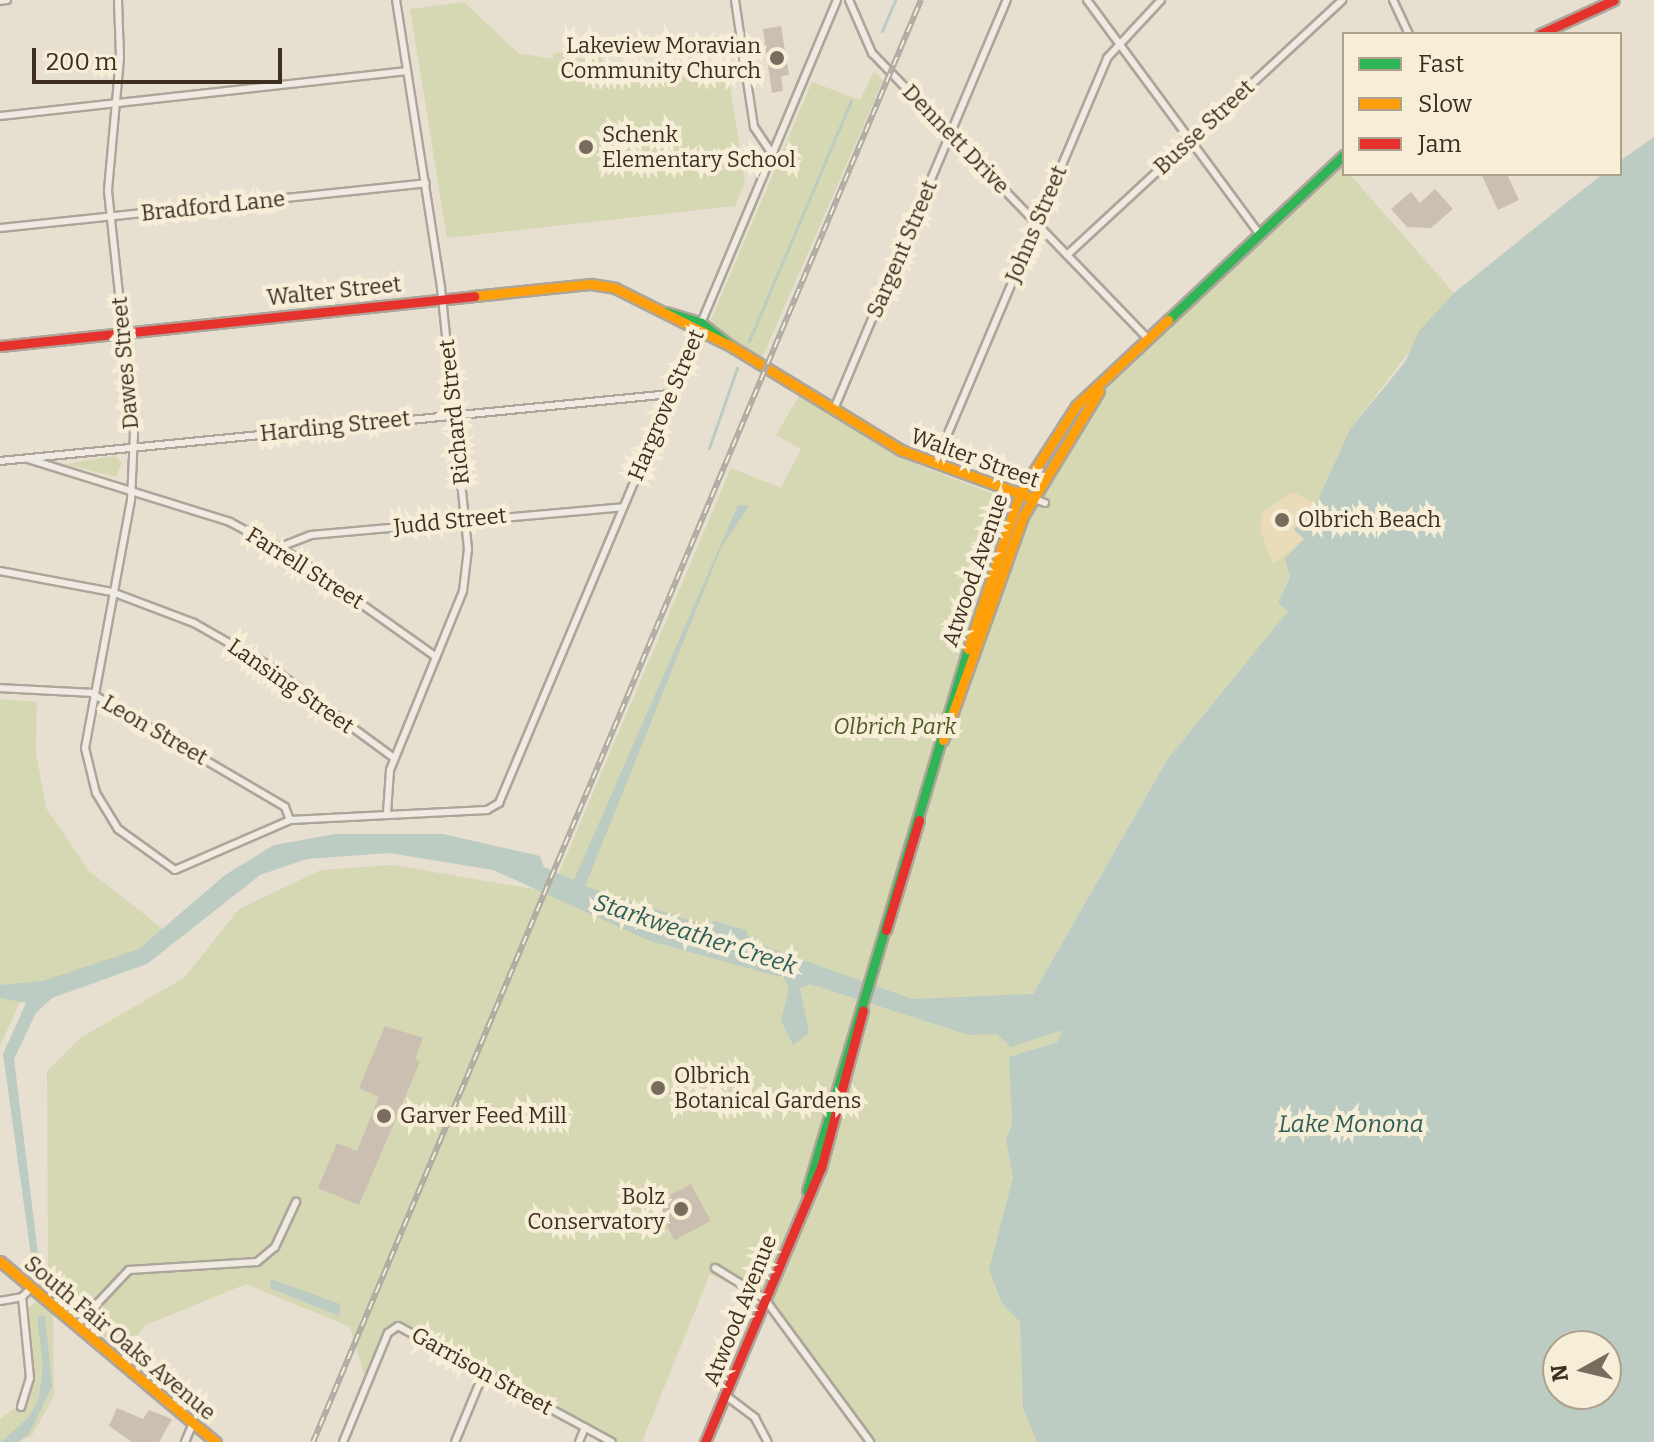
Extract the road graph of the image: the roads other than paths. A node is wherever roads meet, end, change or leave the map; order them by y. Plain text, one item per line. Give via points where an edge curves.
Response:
1 (7, 0) edge
2 (118, 0) edge
3 (396, 0) edge
4 (735, 0) edge
5 (837, 0) edge
6 (849, 0) edge
7 (1007, 0) edge
8 (1087, 0) edge
9 (1161, 0) edge
10 (1342, 0) edge
11 (1393, 0) edge
12 (1614, 0) edge
13 (0, 1) edge
14 (1408, 32) edge
15 (1544, 32) edge
16 (1118, 43) junction
17 (407, 71) junction
18 (114, 103) junction
19 (0, 116) edge
20 (951, 134) junction
21 (1189, 140) junction
22 (773, 155) junction
23 (1341, 158) edge
24 (426, 183) junction
25 (110, 216) junction
26 (1037, 223) junction
27 (0, 228) edge
28 (1259, 233) junction
29 (1067, 255) junction
30 (442, 298) junction
31 (699, 327) junction
32 (123, 333) junction
33 (1147, 338) junction
34 (0, 346) edge
35 (1100, 388) junction
36 (670, 394) junction
37 (834, 409) junction
38 (454, 413) junction
39 (131, 447) junction
40 (25, 458) junction
41 (0, 461) edge
42 (935, 464) junction
43 (130, 488) junction
44 (1020, 493) junction
45 (1032, 498) junction
46 (1045, 503) dead end
47 (623, 507) junction
48 (465, 520) junction
49 (280, 547) junction
50 (0, 571) edge
51 (112, 592) junction
52 (436, 657) junction
53 (0, 688) edge
54 (91, 693) junction
55 (943, 740) junction
56 (394, 758) junction
57 (387, 813) junction
58 (290, 820) junction
59 (296, 1202) dead end
60 (0, 1261) edge
61 (715, 1268) dead end
62 (31, 1288) junction
63 (22, 1297) junction
64 (764, 1298) junction
65 (0, 1301) edge
66 (76, 1326) junction
67 (484, 1372) junction
68 (725, 1395) junction
69 (21, 1407) dead end
70 (193, 1423) junction
71 (585, 1427) junction
72 (185, 1442) edge
73 (216, 1442) edge
74 (343, 1442) edge
75 (455, 1442) edge
76 (579, 1442) edge
77 (612, 1442) edge
78 (705, 1442) edge
79 (768, 1442) edge
80 (870, 1442) edge

1 - 13 street
2 - 18 street, Dawes Street
3 - 17 street, Richard Street
4 - 22 street via 754,127
5 - 22 street, Hargrove Street
6 - 20 street, Dennett Drive via 866,46
7 - 20 street, Sargent Street
8 - 16 street
9 - 16 street, Johns Street
10 - 21 street, Busse Street
11 - 14 street
12 - 15 street
16 - 21 street
16 - 26 street, Johns Street
17 - 18 street
17 - 24 street, Richard Street
18 - 19 street
18 - 25 street, Dawes Street
20 - 26 street, Dennett Drive
20 - 37 street, Sargent Street
21 - 28 street
21 - 29 street, Busse Street
22 - 31 street, Hargrove Street
23 - 28 street, Atwood Avenue
24 - 25 street, Bradford Lane
24 - 30 street, Richard Street
25 - 27 street, Bradford Lane
25 - 32 street, Dawes Street
26 - 29 street, Dennett Drive
26 - 42 street, Johns Street
28 - 33 street, Atwood Avenue
29 - 33 street, Dennett Drive
30 - 31 street, Walter Street via 586,283 615,288
30 - 32 street, Walter Street
30 - 38 street, Richard Street
31 - 36 street, Hargrove Street
31 - 37 street, Walter Street
32 - 34 street, Walter Street
32 - 39 street, Dawes Street
33 - 35 street, Atwood Avenue
35 - 44 street, Atwood Avenue via 1076,406
35 - 45 street, Atwood Avenue
36 - 38 street, Harding Street
36 - 47 street, Hargrove Street
37 - 42 street, Walter Street
38 - 39 street, Harding Street
38 - 48 street, Richard Street
39 - 40 street, Harding Street
39 - 43 street, Dawes Street
40 - 41 street, Harding Street
40 - 43 street, Farrell Street
42 - 44 street, Walter Street
43 - 49 street, Farrell Street via 187,504
43 - 51 street, Dawes Street
44 - 45 street, Walter Street
44 - 55 street, Atwood Avenue via 989,575
45 - 46 street, Walter Street
45 - 55 street, Atwood Avenue
47 - 48 street, Judd Street
47 - 57 street, Hargrove Street via 493,808
48 - 49 street, Judd Street via 311,535
48 - 52 street, Richard Street via 464,584
49 - 52 street, Farrell Street
50 - 51 street, Lansing Street
51 - 54 street, Dawes Street
51 - 56 street, Lansing Street via 241,649
52 - 56 street, Richard Street
53 - 54 street, Leon Street
54 - 58 street, Leon Street via 285,807
54 - 58 street, Dawes Street via 86,758 105,811 136,847 181,870 245,835
55 - 64 street, Atwood Avenue via 807,1191
56 - 57 street, Richard Street
57 - 58 street
59 - 66 street via 275,1247 257,1262 129,1270
60 - 62 street, South Fair Oaks Avenue
61 - 64 street
62 - 63 street
62 - 66 street, South Fair Oaks Avenue
63 - 65 street
63 - 69 street via 30,1378
64 - 68 street, Atwood Avenue
64 - 80 street
66 - 70 street, South Fair Oaks Avenue
67 - 71 street, Garrison Street
67 - 74 street, Garrison Street via 394,1327
67 - 75 street
68 - 78 street, Atwood Avenue
68 - 79 street via 748,1411
70 - 72 street
70 - 73 street, South Fair Oaks Avenue
71 - 76 street
71 - 77 street, Garrison Street

